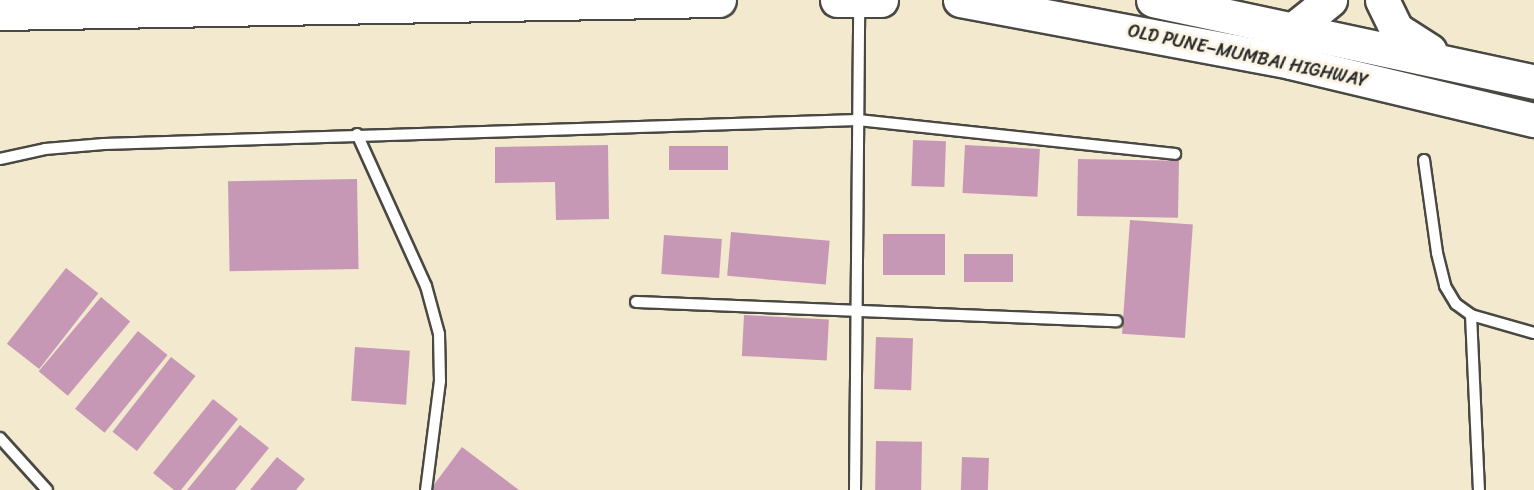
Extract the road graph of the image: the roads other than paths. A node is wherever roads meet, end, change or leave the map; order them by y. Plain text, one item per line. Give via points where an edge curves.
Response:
1 (719, 0) edge
2 (837, 0) edge
3 (859, 0) edge
4 (881, 0) edge
5 (960, 0) edge
6 (1153, 0) edge
7 (1254, 0) edge
8 (1330, 0) edge
9 (1382, 0) edge
10 (1196, 7) junction
11 (0, 13) edge
12 (1295, 28) junction
13 (1448, 61) junction
14 (1290, 62) junction
15 (1534, 82) edge
16 (858, 120) junction
17 (1534, 120) edge
18 (357, 134) junction
19 (1175, 154) dead end
20 (0, 159) edge
21 (1424, 160) dead end
22 (636, 302) dead end
23 (856, 309) junction
24 (1471, 315) junction
25 (1117, 321) dead end
26 (1534, 333) edge
27 (0, 438) edge
28 (47, 490) edge
29 (426, 490) edge
30 (855, 490) edge
31 (1479, 490) edge

1 - 11 main road
2 - 3 main road
3 - 4 main road
3 - 16 lane
5 - 14 main road, OLD PUNE–MUMBAI HIGHWAY
6 - 10 main road, OLD PUNE–MUMBAI HIGHWAY
7 - 10 main road
8 - 12 main road
9 - 13 main road via 1396,29
10 - 12 main road, OLD PUNE–MUMBAI HIGHWAY
12 - 13 main road, OLD PUNE–MUMBAI HIGHWAY
12 - 14 main road
13 - 15 main road, OLD PUNE–MUMBAI HIGHWAY
14 - 17 main road, OLD PUNE–MUMBAI HIGHWAY
16 - 18 lane
16 - 19 lane
16 - 23 lane
18 - 20 lane via 104,144 45,149
18 - 29 lane via 426,286 439,334 440,381
21 - 24 lane via 1445,286 1456,304
22 - 23 lane
23 - 25 lane
23 - 30 lane
24 - 26 lane
24 - 31 lane
27 - 28 lane

